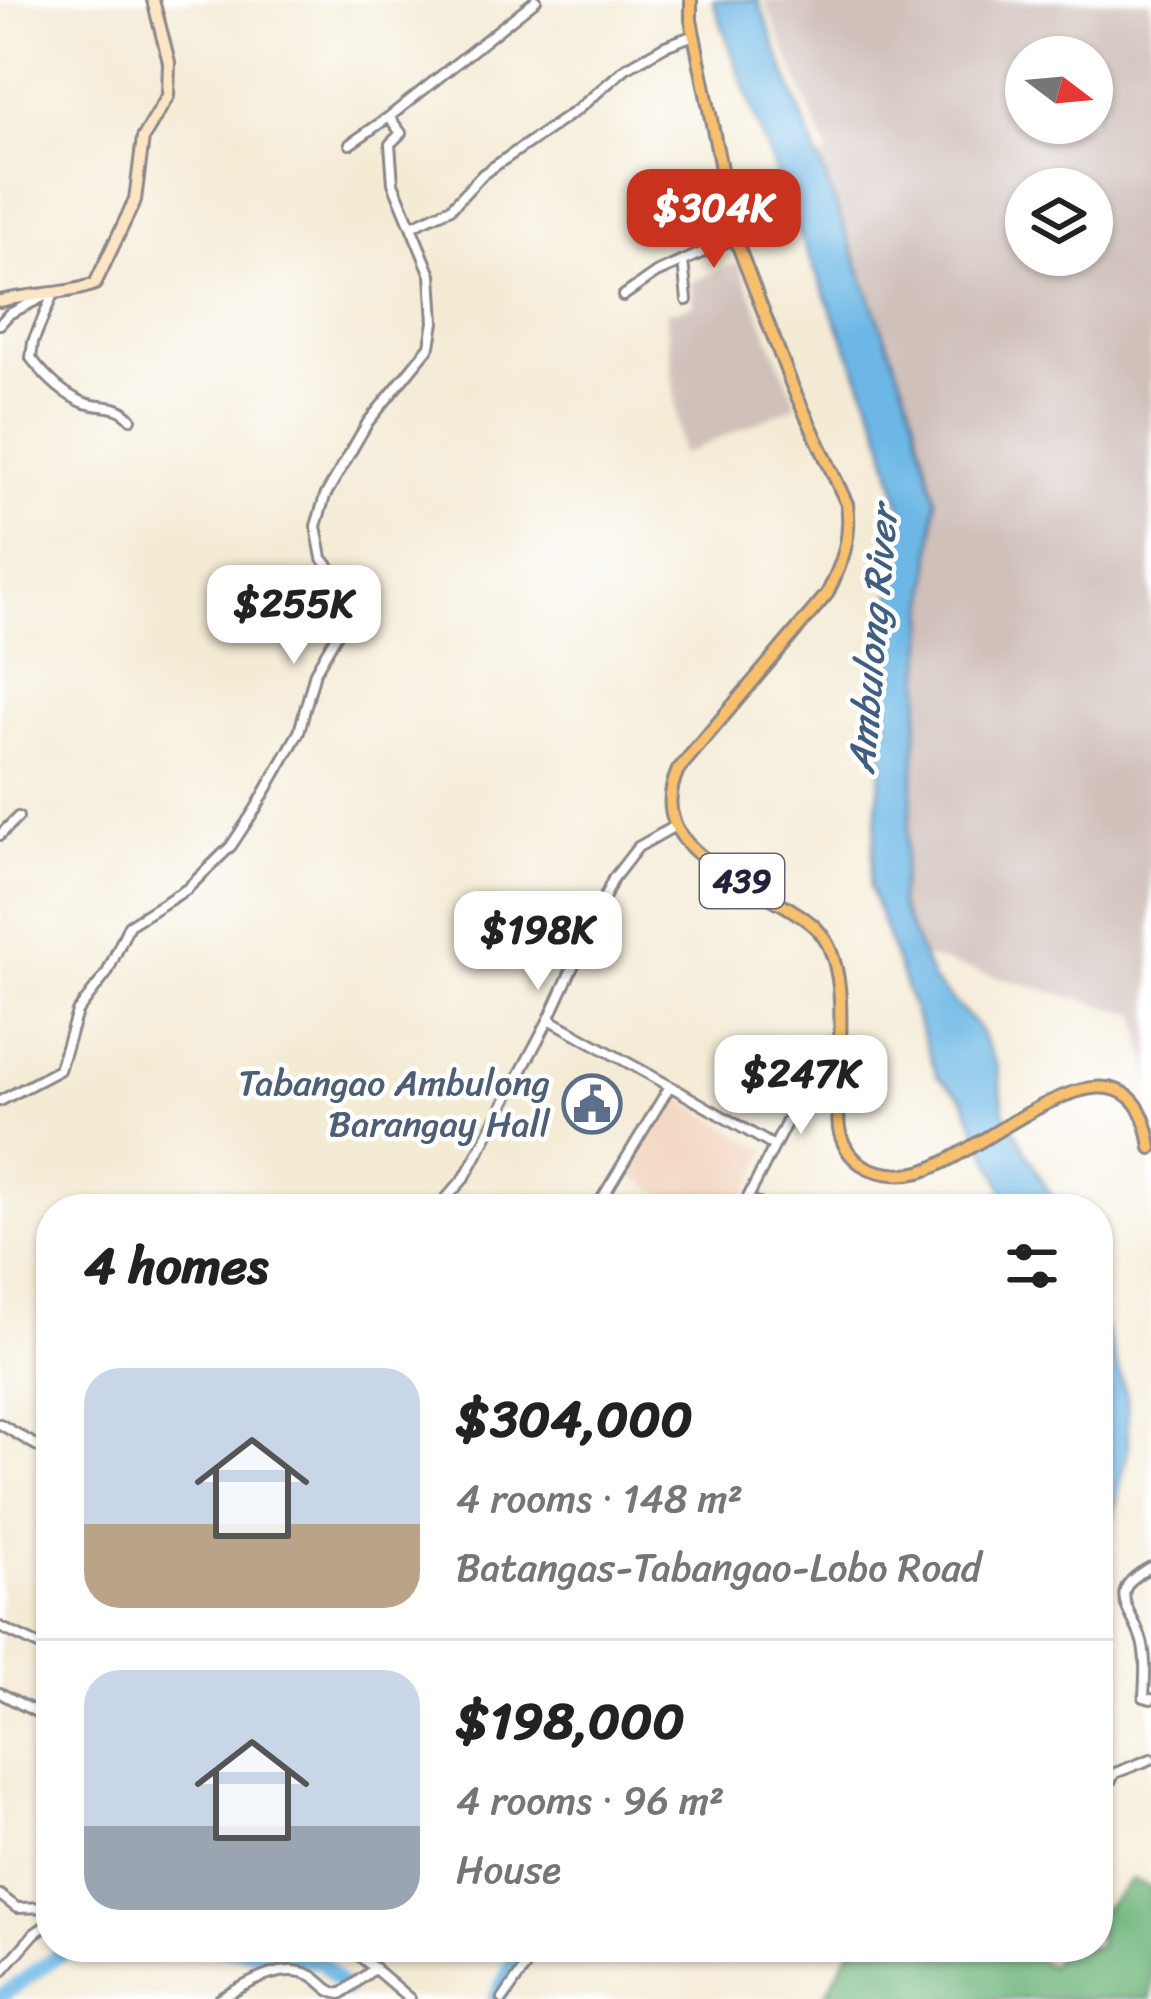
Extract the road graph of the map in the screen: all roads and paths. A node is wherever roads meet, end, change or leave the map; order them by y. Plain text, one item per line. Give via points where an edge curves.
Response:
1 (153, 0) edge
2 (536, 0) edge
3 (691, 0) edge
4 (694, 35) junction
5 (389, 117) junction
6 (350, 144) dead end
7 (412, 226) junction
8 (735, 238) junction
9 (683, 261) junction
10 (52, 293) junction
11 (623, 296) dead end
12 (0, 301) edge
13 (687, 301) dead end
14 (0, 324) edge
15 (130, 418) dead end
16 (18, 817) dead end
17 (676, 825) junction
18 (0, 835) edge
19 (549, 1019) junction
20 (838, 1044) junction
21 (670, 1086) junction
22 (0, 1100) edge
23 (772, 1145) junction
24 (1151, 1148) edge
25 (450, 1194) edge
26 (605, 1194) edge
27 (750, 1194) edge
28 (0, 1424) edge
29 (36, 1445) edge
30 (1151, 1567) edge
31 (0, 1627) edge
32 (36, 1644) edge
33 (0, 1693) edge
34 (1151, 1700) edge
35 (36, 1712) edge
36 (1151, 1759) edge
37 (1113, 1776) edge
38 (0, 1895) edge
39 (36, 1907) edge
40 (36, 1932) edge
41 (368, 1962) edge
42 (529, 1962) edge
43 (375, 1968) junction
44 (0, 1973) edge
45 (220, 1999) edge
46 (410, 1999) edge
47 (503, 1999) edge

1 - 10 street via 170,77 140,147 135,200 95,284
2 - 5 street
3 - 4 main road, 439
4 - 7 street via 626,68 483,174 451,208
4 - 8 main road, 439
5 - 6 street
5 - 7 street via 401,133 390,144 393,183
7 - 22 street via 431,274 432,337 368,422 326,496 318,545 341,583 345,620 315,672 303,723 231,845 187,889 129,925 107,973 76,1012 59,1070
8 - 9 street
8 - 17 main road, 439 via 850,523 844,560 826,594 678,770 671,796
9 - 11 street
9 - 13 street
10 - 12 street
10 - 14 street
10 - 15 street via 32,358 78,400
16 - 18 street
17 - 19 street via 623,863
17 - 20 main road, 439 via 701,858 817,929 837,972
19 - 21 street
19 - 25 street
20 - 23 street via 816,1065
20 - 24 main road, 439 via 839,1129 866,1167 898,1175 939,1165 1079,1090 1107,1085 1140,1106
21 - 23 street
21 - 26 street
23 - 27 street
28 - 29 street
30 - 34 street via 1125,1592
31 - 32 street
33 - 35 street
36 - 37 street
38 - 39 street via 17,1908
40 - 44 street
41 - 43 street
42 - 47 street
43 - 45 street via 341,1994 299,1972 262,1976
43 - 46 street

